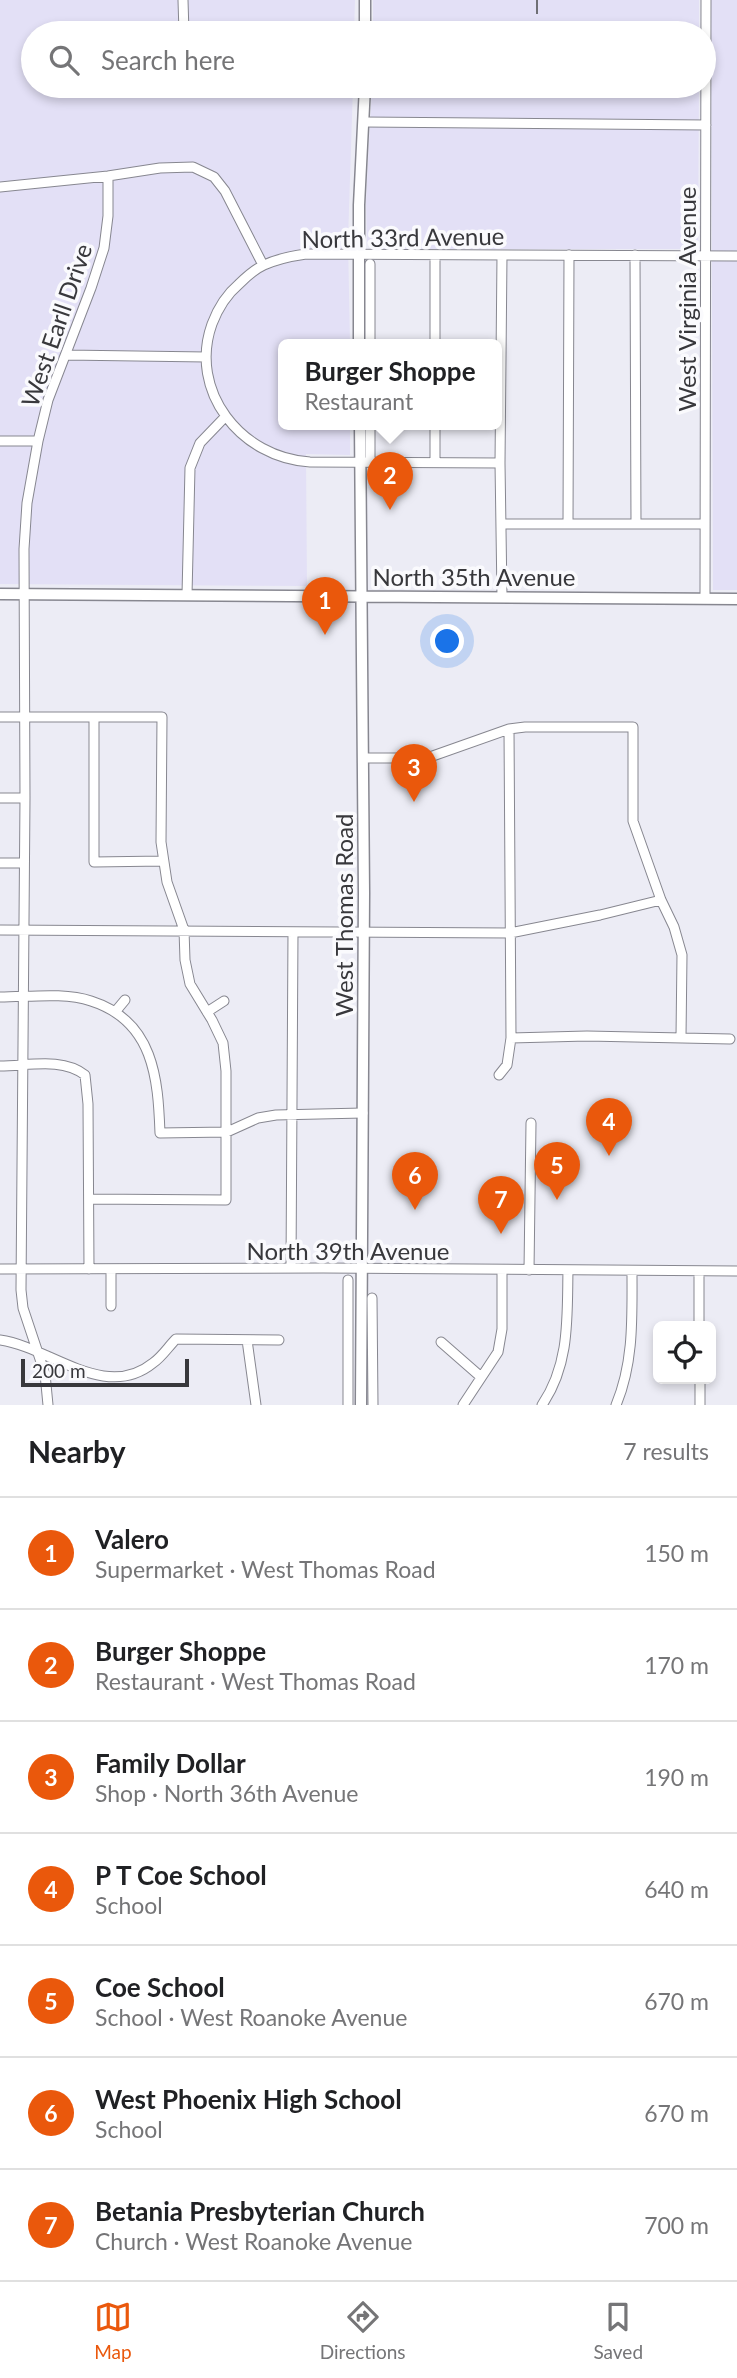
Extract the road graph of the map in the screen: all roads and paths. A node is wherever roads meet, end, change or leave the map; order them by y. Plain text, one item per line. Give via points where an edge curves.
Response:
1 (183, 0) edge
2 (365, 0) edge
3 (706, 0) edge
4 (184, 21) edge
5 (365, 21) edge
6 (706, 21) edge
7 (365, 98) edge
8 (706, 98) edge
9 (364, 122) junction
10 (706, 125) junction
11 (108, 176) junction
12 (0, 187) edge
13 (359, 255) junction
14 (435, 255) junction
15 (502, 255) junction
16 (569, 255) junction
17 (635, 255) junction
18 (706, 256) junction
19 (737, 256) edge
20 (370, 264) dead end
21 (263, 265) junction
22 (364, 279) junction
23 (359, 339) edge
24 (370, 339) edge
25 (435, 339) edge
26 (501, 339) edge
27 (66, 355) junction
28 (206, 357) junction
29 (225, 416) junction
30 (360, 430) edge
31 (369, 430) edge
32 (435, 430) edge
33 (500, 430) edge
34 (0, 441) edge
35 (38, 441) junction
36 (365, 462) junction
37 (435, 462) junction
38 (500, 463) junction
39 (501, 524) junction
40 (568, 524) junction
41 (636, 524) junction
42 (705, 524) junction
43 (0, 594) edge
44 (25, 594) junction
45 (187, 595) junction
46 (361, 596) junction
47 (502, 596) junction
48 (705, 598) junction
49 (737, 598) edge
50 (0, 717) edge
51 (24, 717) junction
52 (94, 717) junction
53 (509, 729) junction
54 (363, 758) junction
55 (0, 798) edge
56 (25, 799) junction
57 (163, 862) junction
58 (0, 863) edge
59 (24, 863) junction
60 (661, 900) junction
61 (0, 930) edge
62 (23, 930) junction
63 (184, 930) junction
64 (364, 931) junction
65 (293, 932) junction
66 (510, 933) junction
67 (0, 997) edge
68 (23, 997) junction
69 (125, 1000) dead end
70 (224, 1000) dead end
71 (115, 1012) junction
72 (208, 1012) junction
73 (681, 1037) junction
74 (510, 1038) junction
75 (730, 1039) dead end
76 (0, 1066) edge
77 (23, 1066) junction
78 (499, 1075) dead end
79 (292, 1113) junction
80 (363, 1113) junction
81 (531, 1123) dead end
82 (227, 1132) junction
83 (89, 1199) junction
84 (291, 1268) junction
85 (362, 1268) junction
86 (0, 1269) edge
87 (22, 1269) junction
88 (89, 1269) junction
89 (111, 1269) junction
90 (502, 1270) junction
91 (529, 1270) junction
92 (568, 1270) junction
93 (632, 1271) junction
94 (699, 1272) junction
95 (737, 1272) edge
96 (348, 1280) dead end
97 (372, 1298) dead end
98 (111, 1306) dead end
99 (699, 1321) edge
100 (0, 1340) edge
101 (247, 1340) junction
102 (279, 1340) dead end
103 (441, 1342) dead end
104 (38, 1351) junction
105 (481, 1377) junction
106 (700, 1384) edge
107 (620, 1404) edge
108 (48, 1405) edge
109 (256, 1405) edge
110 (348, 1405) edge
111 (361, 1405) edge
112 (373, 1405) edge
113 (463, 1405) edge
114 (542, 1405) edge
115 (700, 1405) edge

1 - 4 street
2 - 5 main road
3 - 6 street, West Virginia Avenue
7 - 9 main road
8 - 10 street, West Virginia Avenue
9 - 10 street
9 - 13 main road
10 - 18 street, West Virginia Avenue
11 - 12 street
11 - 21 street via 193,167 214,177
11 - 27 street, West Earll Drive via 104,248
13 - 14 street, North 33rd Avenue
13 - 21 street, North 33rd Avenue via 306,254
13 - 22 main road
14 - 15 street, North 33rd Avenue
14 - 25 street
15 - 16 street, North 33rd Avenue
15 - 26 street
16 - 17 street, North 33rd Avenue
16 - 40 street
17 - 18 street, North 33rd Avenue
17 - 41 street
18 - 19 street, North 33rd Avenue
18 - 42 street, West Virginia Avenue
20 - 22 street
21 - 28 street via 222,301 208,337
22 - 23 main road
22 - 24 street
27 - 28 street
27 - 35 street, West Earll Drive
28 - 29 street via 212,393
29 - 36 street via 237,431 278,456 301,462
29 - 45 street via 200,443 190,468
30 - 36 main road, West Thomas Road
31 - 36 street, West Thomas Road
32 - 37 street
33 - 38 street
34 - 35 street
35 - 44 street, West Earll Drive via 27,503
36 - 37 street
36 - 46 main road, West Thomas Road
37 - 38 street
38 - 39 street
39 - 40 street
39 - 47 street
40 - 41 street
41 - 42 street
42 - 48 street, West Virginia Avenue
43 - 44 main road, North 35th Avenue
44 - 45 main road, North 35th Avenue
44 - 51 street, West Earll Drive
45 - 46 main road, North 35th Avenue
46 - 47 main road, North 35th Avenue
46 - 54 main road, West Thomas Road
47 - 48 main road, North 35th Avenue
48 - 49 main road, North 35th Avenue
50 - 51 street
51 - 52 street
51 - 56 street, West Earll Drive
52 - 57 street via 162,717
52 - 57 street via 94,862
53 - 54 street via 427,758
53 - 60 street via 633,727 633,821
53 - 66 street
54 - 64 main road, West Thomas Road
55 - 56 street
56 - 59 street, West Earll Drive
57 - 63 street
58 - 59 street
59 - 62 street, West Earll Drive
60 - 66 street
60 - 73 street via 682,955
61 - 62 street
62 - 63 street
62 - 68 street, West Earll Drive
63 - 65 street
63 - 72 street via 190,984
64 - 65 street
64 - 66 street
64 - 80 main road, West Thomas Road
65 - 79 street
66 - 74 street
67 - 68 street
68 - 71 street via 91,1000
68 - 77 street, West Earll Drive
69 - 71 street
70 - 72 street
71 - 82 street via 137,1033 153,1060 160,1133
72 - 82 street via 223,1043
73 - 74 street
73 - 75 street
74 - 78 street via 507,1065
76 - 77 street
77 - 83 street via 63,1064 85,1076
77 - 87 street, West Earll Drive
79 - 80 street
79 - 82 street via 258,1118
79 - 84 street
80 - 85 main road, West Thomas Road
81 - 91 street
82 - 83 street via 226,1200
83 - 88 street
84 - 85 street, North 39th Avenue
84 - 89 street, North 39th Avenue
85 - 90 street, North 39th Avenue
85 - 111 main road, West Thomas Road
86 - 87 street, North 39th Avenue
87 - 88 street, North 39th Avenue
87 - 104 street, West Earll Drive via 23,1308
88 - 89 street, North 39th Avenue
89 - 98 street
90 - 91 street, North 39th Avenue
90 - 105 street via 501,1340
91 - 92 street, North 39th Avenue
92 - 93 street, North 39th Avenue
92 - 114 street via 564,1354 555,1384
93 - 94 street, North 39th Avenue
93 - 107 street via 632,1335
94 - 95 street, North 39th Avenue
94 - 99 street
96 - 110 street
97 - 112 street
100 - 104 street
101 - 102 street
101 - 104 street via 176,1339 140,1371 107,1377 86,1373
101 - 109 street
103 - 105 street
104 - 108 street, West Earll Drive
105 - 113 street
106 - 115 street

